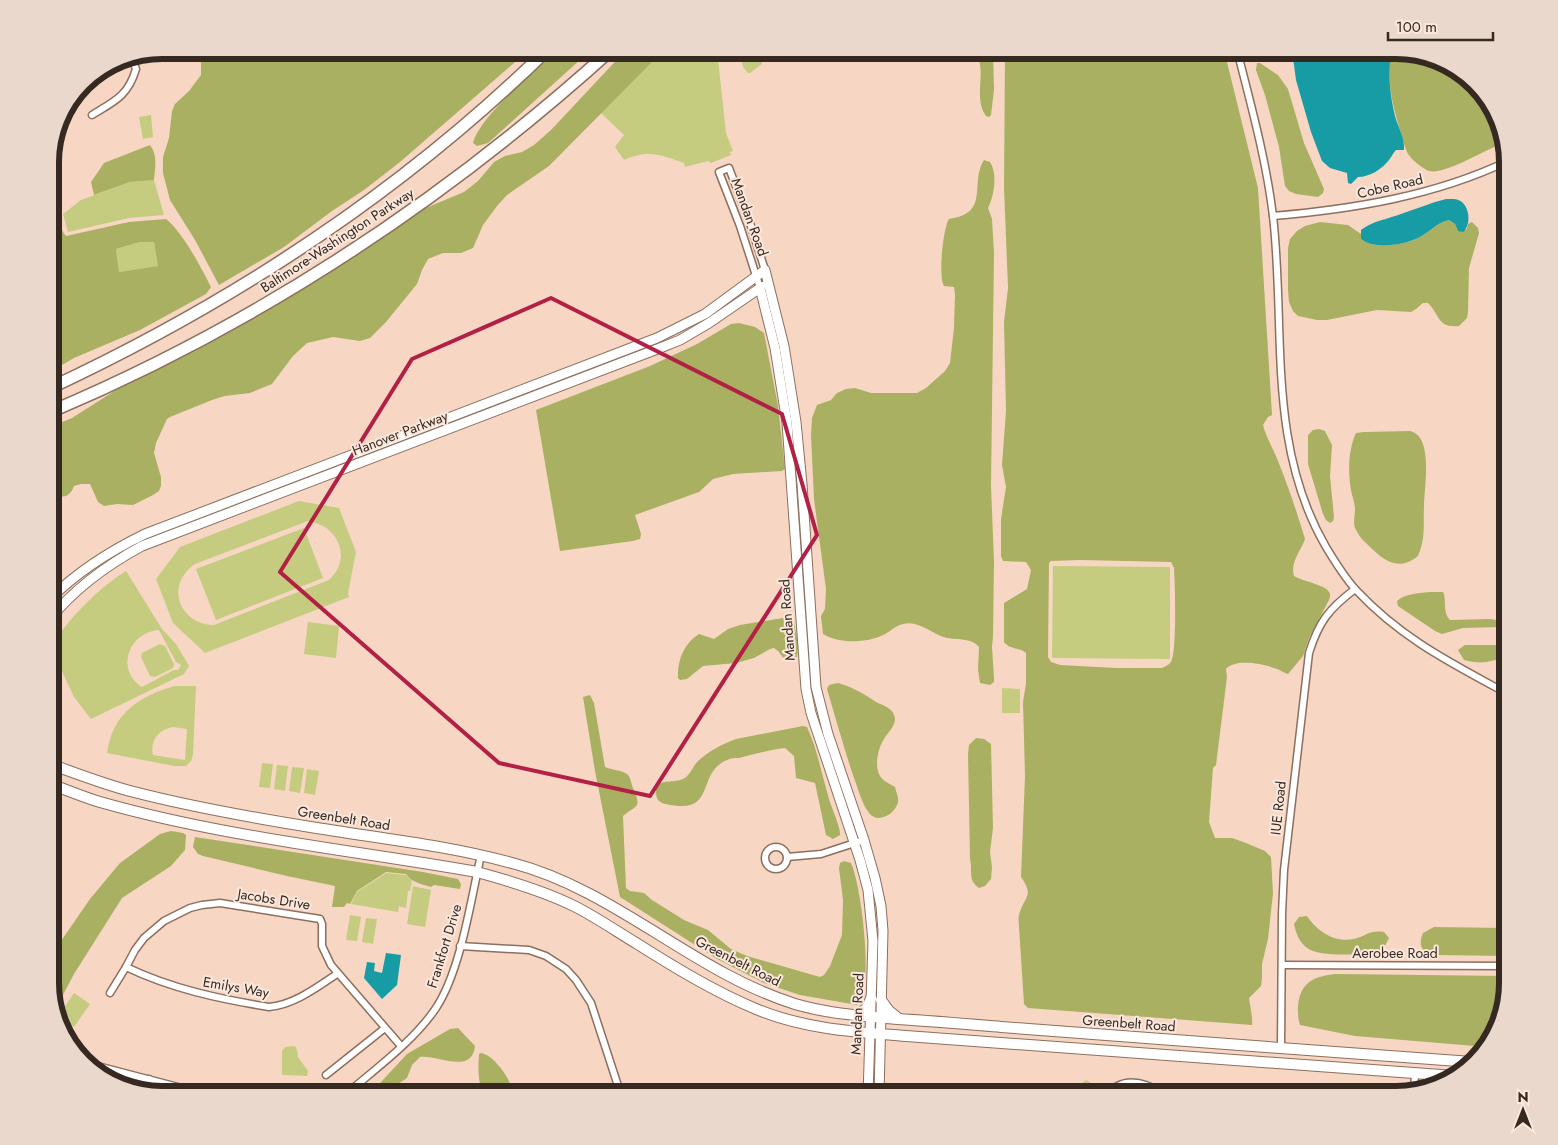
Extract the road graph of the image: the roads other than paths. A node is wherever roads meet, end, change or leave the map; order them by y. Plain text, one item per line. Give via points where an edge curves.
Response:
1 (537, 59) edge
2 (601, 59) edge
3 (1239, 59) edge
4 (134, 63) edge
5 (92, 114) dead end
6 (1499, 164) edge
7 (1273, 216) junction
8 (765, 270) junction
9 (757, 277) junction
10 (768, 282) junction
11 (760, 288) junction
12 (59, 384) edge
13 (59, 408) edge
14 (1355, 589) junction
15 (59, 591) edge
16 (59, 610) edge
17 (1499, 689) edge
18 (59, 767) edge
19 (59, 787) edge
20 (864, 840) junction
21 (854, 844) junction
22 (481, 854) junction
23 (787, 857) dead end
24 (477, 872) junction
25 (460, 946) junction
26 (1282, 965) junction
27 (1499, 966) edge
28 (126, 967) junction
29 (338, 974) junction
30 (110, 993) dead end
31 (876, 999) junction
32 (858, 1016) junction
33 (876, 1017) junction
34 (899, 1019) junction
35 (385, 1028) junction
36 (870, 1033) junction
37 (881, 1034) junction
38 (401, 1046) junction
39 (1281, 1048) junction
40 (1464, 1061) edge
41 (103, 1068) edge
42 (1415, 1074) junction
43 (1427, 1074) junction
44 (326, 1075) dead end
45 (1443, 1075) edge
46 (149, 1080) junction
47 (1427, 1081) edge
48 (1414, 1084) edge
49 (148, 1085) edge
50 (173, 1086) edge
51 (355, 1086) edge
52 (618, 1086) edge
53 (868, 1086) edge
54 (879, 1086) edge
55 (1116, 1086) edge
56 (1150, 1086) edge

1 - 12 highway, Baltimore-Washington Parkway via 435,150 302,248 212,304
2 - 13 highway, Baltimore-Washington Parkway via 484,158 402,218 315,275 168,357
3 - 7 street via 1262,151
4 - 5 street via 136,69 131,84 121,97
6 - 7 street, Cobe Road via 1408,196 1345,209
7 - 14 street via 1288,447 1311,518
8 - 9 street, Hanover Parkway
8 - 9 street, Mandan Road via 729,168 719,172
8 - 10 street, Mandan Road
9 - 11 street, Mandan Road
9 - 15 street, Hanover Parkway via 705,314 663,335 145,534 102,557
10 - 11 street, Hanover Parkway
10 - 20 street, Mandan Road via 784,346 796,422 816,687 828,734
11 - 16 street, Hanover Parkway via 680,340 142,546 96,575
11 - 21 street, Mandan Road via 775,348 788,435 806,689
14 - 17 street via 1411,639
14 - 26 street, IUE Road via 1336,603 1327,615 1309,653 1284,870
18 - 22 main road, Greenbelt Road via 134,792 198,807
19 - 24 main road via 99,802 190,824
20 - 21 street
20 - 31 street, Mandan Road via 882,919
21 - 23 street via 821,854
21 - 31 street, Mandan Road via 865,879 872,920
22 - 24 street, Frankfort Drive
22 - 32 main road, Greenbelt Road via 560,878 585,890 754,988 809,1007
24 - 25 street, Frankfort Drive
24 - 36 main road via 514,882 574,906 706,985 755,1009 803,1024
25 - 38 street, Frankfort Drive via 441,999 425,1022
25 - 52 street via 529,950 566,969 591,1003
26 - 27 street, Aerobee Road
26 - 39 street, IUE Road
28 - 29 street, Emilys Way via 198,993 269,1007 293,1000
28 - 29 street, Jacobs Drive via 144,938 164,921 190,908 220,903 320,919 322,946
28 - 30 street, Jacobs Drive
29 - 35 street, Jacobs Drive
31 - 32 main road
31 - 33 street, Mandan Road
31 - 34 main road
32 - 33 main road, Greenbelt Road
33 - 34 main road, Greenbelt Road
33 - 36 street, Mandan Road
33 - 37 street, Mandan Road
34 - 39 main road, Greenbelt Road
35 - 38 street, Jacobs Drive
35 - 44 street
36 - 37 main road
36 - 53 street, Mandan Road
37 - 42 main road
37 - 54 street, Mandan Road
38 - 51 street, Frankfort Drive
39 - 40 main road, Greenbelt Road
41 - 46 street
42 - 43 main road
42 - 48 street
43 - 45 main road
43 - 47 street
46 - 49 street
46 - 50 street
55 - 56 street via 1128,1082

